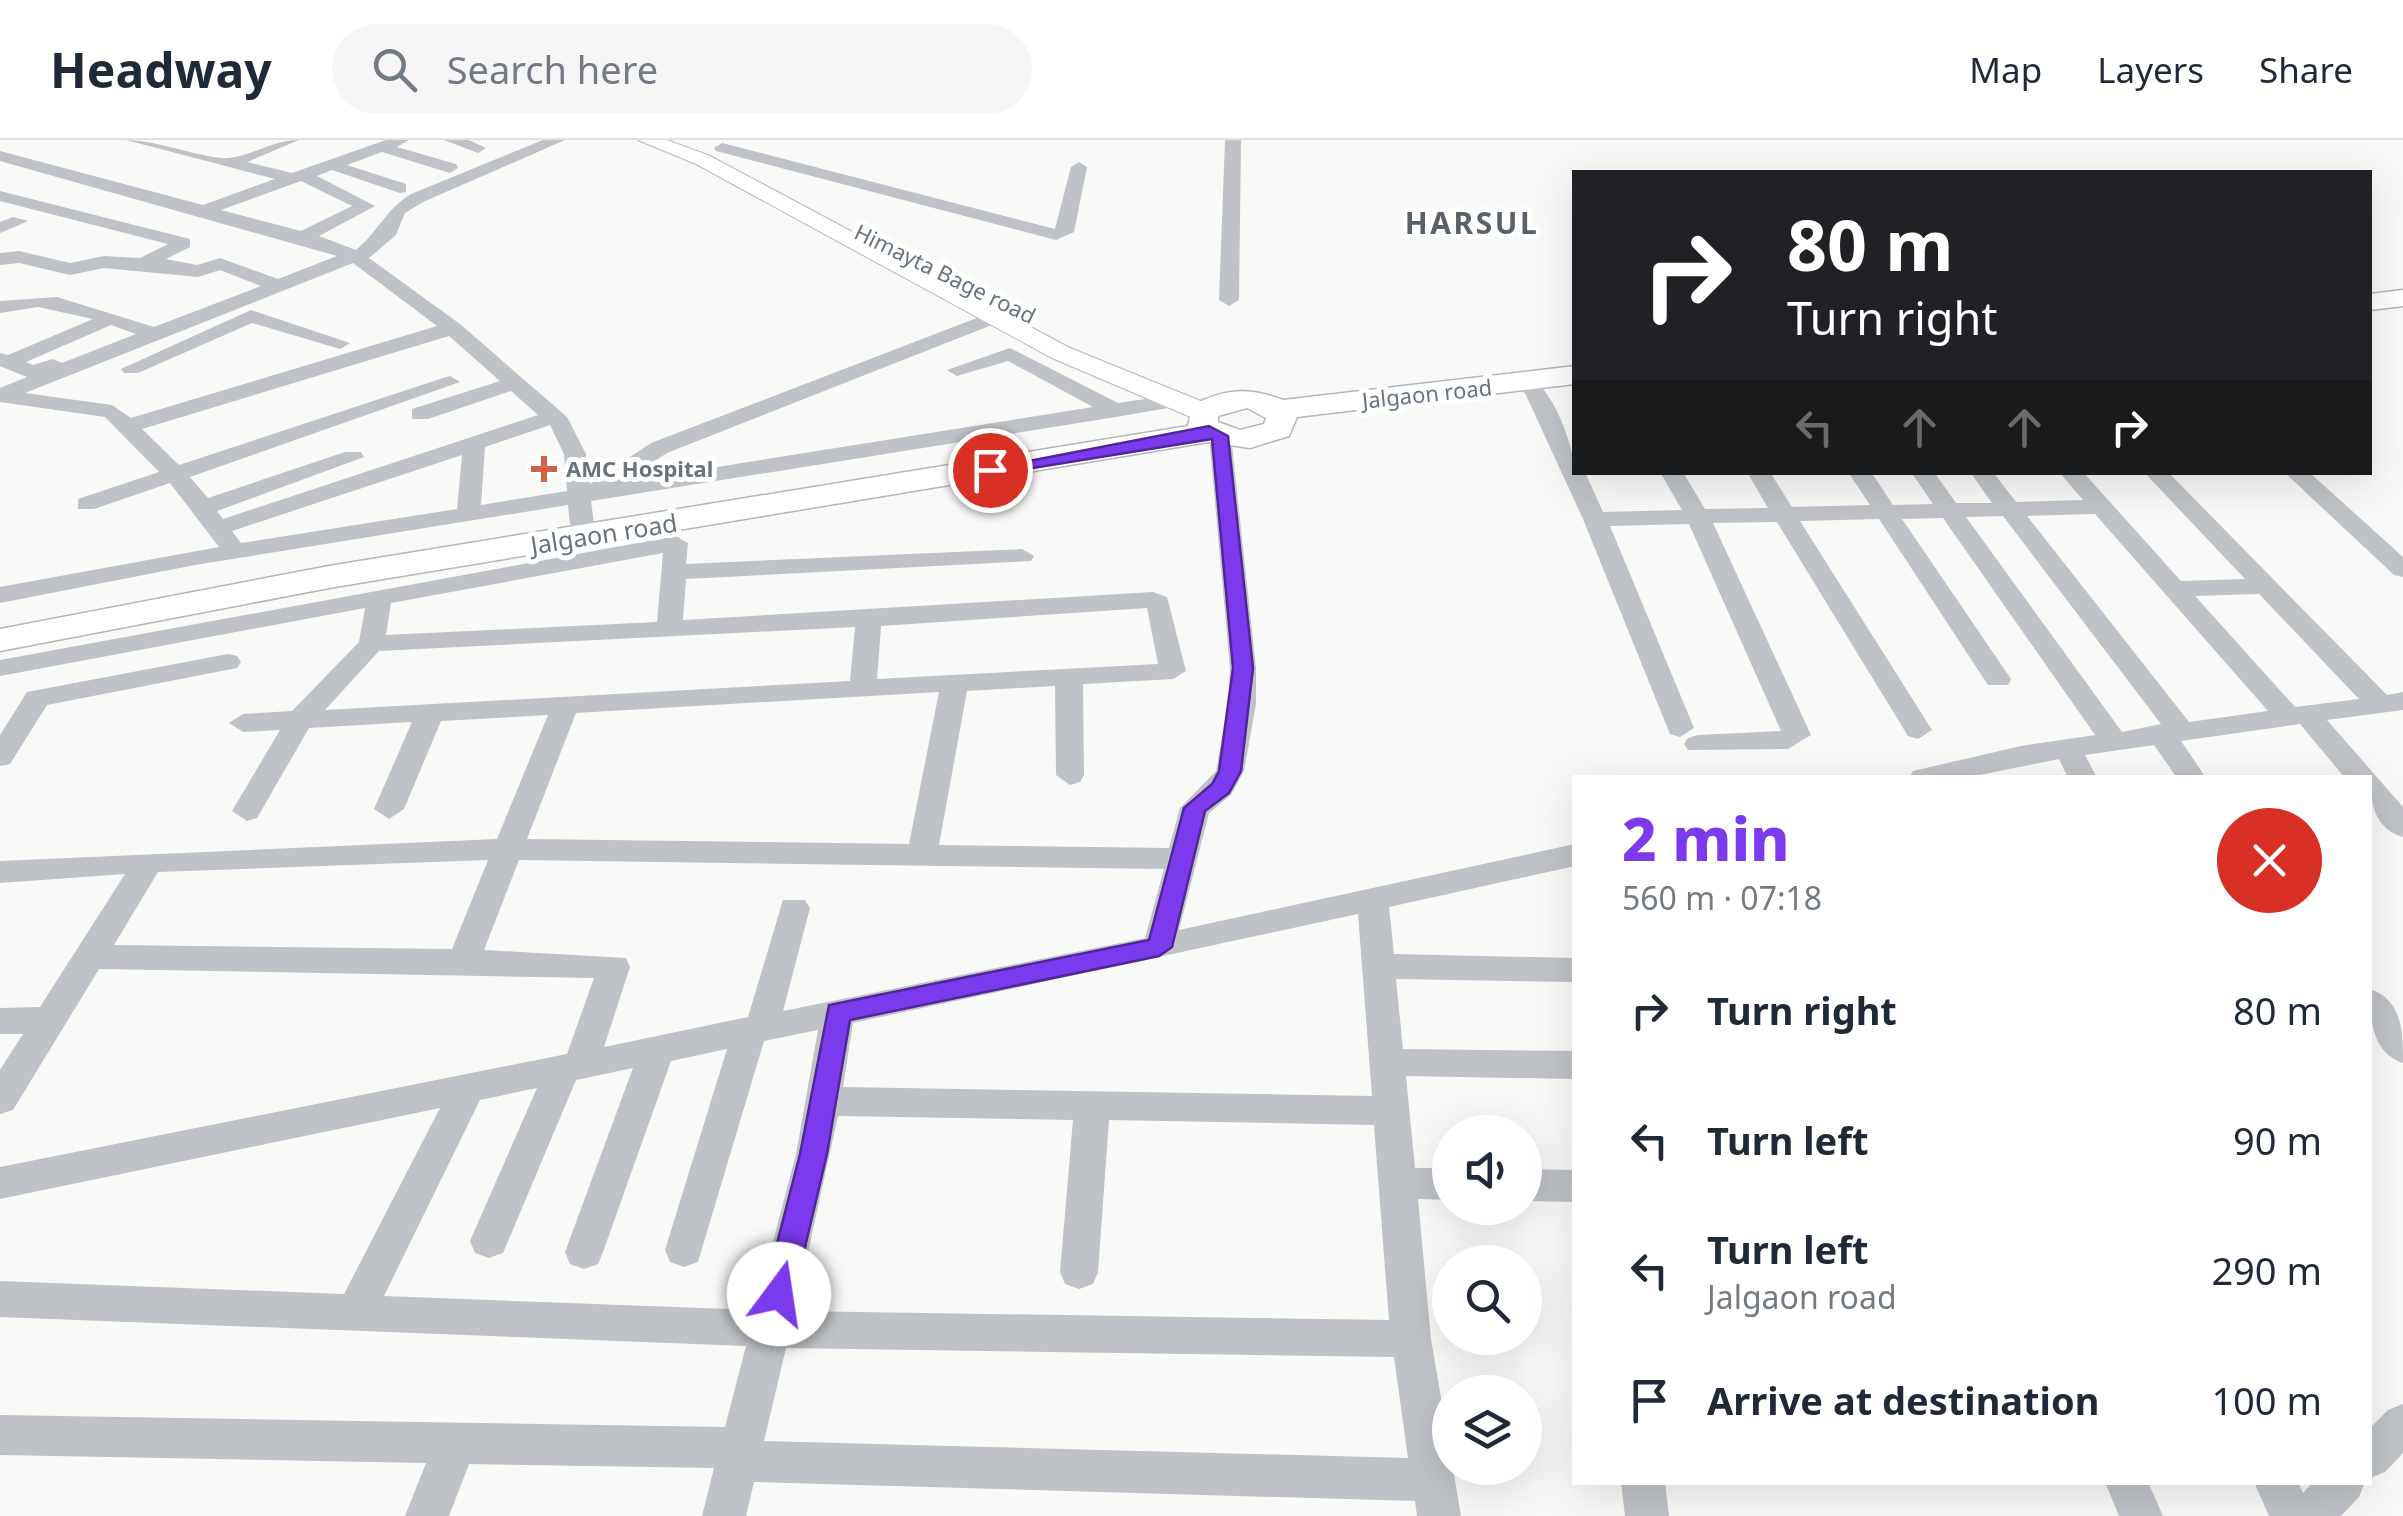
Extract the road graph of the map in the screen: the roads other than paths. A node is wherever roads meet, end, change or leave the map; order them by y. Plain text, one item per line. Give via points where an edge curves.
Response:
1 (135, 140) edge
2 (291, 140) edge
3 (401, 140) edge
4 (452, 140) edge
5 (557, 140) edge
6 (648, 140) edge
7 (674, 140) edge
8 (1233, 140) edge
9 (380, 147) junction
10 (478, 148) dead end
11 (718, 150) edge
12 (0, 156) edge
13 (230, 164) junction
14 (332, 165) junction
15 (1079, 167) dead end
16 (450, 168) dead end
17 (299, 177) junction
18 (400, 188) dead end
19 (349, 194) junction
20 (0, 196) edge
21 (202, 211) junction
22 (0, 215) edge
23 (0, 228) edge
24 (275, 229) junction
25 (302, 237) junction
26 (0, 238) edge
27 (90, 243) dead end
28 (356, 257) junction
29 (2, 259) edge
30 (146, 263) junction
31 (274, 284) junction
32 (10, 297) edge
33 (1229, 300) dead end
34 (62, 303) junction
35 (0, 307) edge
36 (995, 317) junction
37 (109, 319) junction
38 (444, 321) junction
39 (0, 328) edge
40 (144, 331) junction
41 (340, 343) junction
42 (4, 360) edge
43 (131, 368) dead end
44 (957, 370) dead end
45 (1572, 376) edge
46 (450, 382) dead end
47 (512, 384) junction
48 (1572, 385) edge
49 (1531, 388) junction
50 (0, 395) edge
51 (1116, 412) junction
52 (554, 417) junction
53 (1205, 417) junction
54 (119, 418) junction
55 (474, 443) junction
56 (960, 450) junction
57 (354, 457) dead end
58 (1572, 473) edge
59 (1573, 475) edge
60 (1673, 475) edge
61 (1760, 475) edge
62 (1861, 475) edge
63 (1924, 475) edge
64 (1983, 475) edge
65 (2073, 475) edge
66 (2157, 475) edge
67 (2298, 475) edge
68 (189, 491) junction
69 (86, 504) dead end
70 (2102, 506) junction
71 (2010, 509) junction
72 (1952, 510) junction
73 (582, 511) junction
74 (1886, 514) junction
75 (1785, 515) junction
76 (468, 516) junction
77 (1698, 517) junction
78 (1594, 519) junction
79 (216, 529) junction
80 (677, 533) junction
81 (236, 552) junction
82 (1022, 556) dead end
83 (2403, 570) edge
84 (674, 572) junction
85 (2265, 586) junction
86 (2174, 588) junction
87 (0, 595) edge
88 (378, 597) junction
89 (869, 619) junction
90 (0, 625) edge
91 (670, 628) junction
92 (0, 640) edge
93 (372, 644) junction
94 (228, 662) dead end
95 (0, 668) edge
96 (1998, 679) dead end
97 (1069, 680) junction
98 (954, 686) junction
99 (863, 691) junction
100 (2391, 702) edge
101 (565, 706) junction
102 (430, 713) junction
103 (2296, 713) junction
104 (300, 720) junction
105 (243, 723) dead end
106 (1918, 730) dead end
107 (2170, 732) junction
108 (2114, 740) junction
109 (2066, 748) junction
110 (0, 757) edge
111 (1070, 774) dead end
112 (1937, 775) edge
113 (2081, 775) edge
114 (2191, 775) edge
115 (2358, 775) edge
116 (2372, 790) edge
117 (389, 808) dead end
118 (248, 811) dead end
119 (2403, 827) edge
120 (512, 849) junction
121 (922, 856) junction
122 (1572, 856) edge
123 (1181, 859) junction
124 (149, 862) junction
125 (5, 879) edge
126 (1373, 902) junction
127 (794, 908) dead end
128 (1159, 947) junction
129 (89, 957) junction
130 (463, 960) junction
131 (1378, 966) junction
132 (1572, 970) edge
133 (2372, 1005) edge
134 (838, 1012) junction
135 (50, 1020) junction
136 (0, 1021) edge
137 (756, 1029) junction
138 (658, 1048) junction
139 (2403, 1049) edge
140 (1387, 1062) junction
141 (573, 1065) junction
142 (1572, 1065) edge
143 (469, 1086) junction
144 (0, 1100) edge
145 (823, 1101) junction
146 (1092, 1106) junction
147 (1391, 1111) junction
148 (0, 1183) edge
149 (1398, 1183) junction
150 (1432, 1184) edge
151 (1542, 1185) edge
152 (1572, 1186) edge
153 (490, 1241) dead end
154 (684, 1250) dead end
155 (584, 1252) dead end
156 (1079, 1272) dead end
157 (0, 1299) edge
158 (356, 1312) junction
159 (770, 1328) junction
160 (1411, 1338) junction
161 (2403, 1424) edge
162 (0, 1435) edge
163 (456, 1442) junction
164 (742, 1454) junction
165 (2372, 1455) edge
166 (1643, 1485) edge
167 (2127, 1485) edge
168 (2276, 1485) edge
169 (2341, 1485) edge
170 (1436, 1498) edge
171 (427, 1516) edge
172 (724, 1516) edge
173 (1646, 1516) edge
174 (2141, 1516) edge
175 (2292, 1516) edge
176 (2311, 1516) edge

1 - 13 street
2 - 13 street
3 - 9 street
4 - 10 street
5 - 28 street via 416,198
6 - 11 main road
7 - 11 main road, Himayta Bage road
8 - 33 street
9 - 14 street
9 - 16 street
11 - 15 street via 1056,235 1065,232
11 - 36 main road
11 - 53 main road, Himayta Bage road
12 - 21 street
13 - 17 street
14 - 17 street
14 - 18 street
17 - 19 street
17 - 21 street
19 - 24 street
19 - 25 street via 366,207
20 - 30 street via 184,244
21 - 24 street
22 - 23 street via 28,224
24 - 25 street
25 - 28 street
26 - 29 street via 30,248
27 - 30 street
28 - 31 street
28 - 38 street
29 - 30 street via 70,268
30 - 31 street via 196,271 220,264
31 - 40 street
32 - 34 street
32 - 35 street
34 - 37 street
34 - 39 street
36 - 53 main road
36 - 73 street via 659,448
37 - 40 street
37 - 42 street
38 - 41 street
38 - 47 street
38 - 54 street
40 - 42 street via 41,370
40 - 50 street
41 - 43 street via 251,316
41 - 54 street
44 - 51 street via 1010,354
45 - 49 highway, Jalgaon road
46 - 68 street
47 - 52 street
47 - 68 street
48 - 49 highway, Jalgaon road
49 - 53 highway, Jalgaon road via 1280,417 1246,399
49 - 58 street
50 - 54 street
51 - 53 street
51 - 56 street
52 - 55 street
52 - 73 street via 575,454
53 - 56 highway, Jalgaon road
53 - 80 highway, Jalgaon road
53 - 123 street via 1243,668 1242,704 1226,781 1195,808
54 - 68 street
55 - 76 street
55 - 79 street
56 - 73 highway, Jalgaon road
57 - 68 street
59 - 78 street
60 - 77 street
61 - 75 street
62 - 74 street
63 - 72 street
64 - 71 street
65 - 70 street
66 - 85 street
67 - 83 street
68 - 69 street
68 - 79 street
70 - 71 street
70 - 86 street
71 - 72 street
71 - 107 street
72 - 74 street
72 - 108 street
73 - 76 street
73 - 90 highway, Jalgaon road
74 - 75 street
74 - 96 street
75 - 77 street
75 - 106 street
76 - 81 street
77 - 78 street
77 - 78 street via 1796,735 1788,740 1689,736
79 - 81 street
80 - 84 street
80 - 88 street
80 - 92 highway, Jalgaon road via 292,584
81 - 87 street
82 - 84 street
84 - 91 street
85 - 86 street
85 - 100 street
86 - 103 street
88 - 93 street
88 - 95 street
89 - 91 street
89 - 97 street via 1157,600 1172,674
89 - 99 street
91 - 93 street
93 - 104 street
94 - 110 street via 37,698
97 - 98 street
97 - 111 street
98 - 99 street
98 - 121 street
99 - 101 street
100 - 103 street
101 - 102 street
101 - 120 street
102 - 104 street
102 - 117 street
103 - 107 street
103 - 115 street
104 - 105 street
104 - 118 street
107 - 108 street
107 - 114 street
108 - 109 street
109 - 112 street
109 - 113 street
116 - 119 street
120 - 121 street
120 - 124 street
120 - 130 street
121 - 123 street
122 - 126 street
123 - 128 street
124 - 125 street
124 - 129 street
126 - 128 street
126 - 131 street
127 - 137 street
128 - 134 street
129 - 130 street
129 - 135 street
130 - 141 street via 614,968
131 - 132 street
131 - 140 street
133 - 139 street
134 - 137 street
134 - 145 street
135 - 136 street
135 - 144 street
137 - 138 street
137 - 154 street
138 - 141 street
138 - 155 street
140 - 142 street
140 - 147 street
141 - 143 street
141 - 153 street
143 - 148 street
143 - 158 street
145 - 146 street
145 - 159 street
146 - 147 street
146 - 156 street
147 - 149 street
149 - 150 street
149 - 160 street
151 - 152 street
157 - 158 street
158 - 159 street
159 - 160 street
159 - 164 street
160 - 170 street
161 - 165 street
162 - 163 street
163 - 164 street
163 - 171 street
164 - 170 street
164 - 172 street
166 - 173 street
167 - 174 street
168 - 175 street
169 - 176 street

